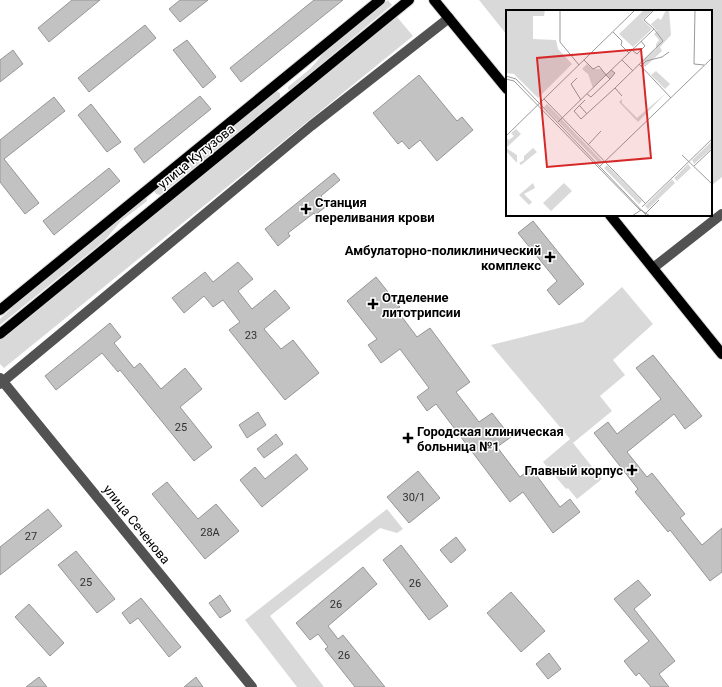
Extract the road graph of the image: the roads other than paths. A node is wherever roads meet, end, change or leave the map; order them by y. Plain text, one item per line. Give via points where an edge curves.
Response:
1 (380, 0) edge
2 (409, 0) edge
3 (434, 0) edge
4 (449, 18) junction
5 (506, 87) edge
6 (722, 214) edge
7 (611, 216) edge
8 (653, 268) junction
9 (0, 310) edge
10 (0, 334) edge
11 (722, 354) edge
12 (1, 381) edge
13 (252, 687) edge

1 - 9 main road, улица Кутузова
2 - 10 main road, улица Кутузова
3 - 4 main road
4 - 5 main road
4 - 12 street via 311,126
6 - 8 street
7 - 8 main road
8 - 11 main road
12 - 13 street, улица Сеченова

